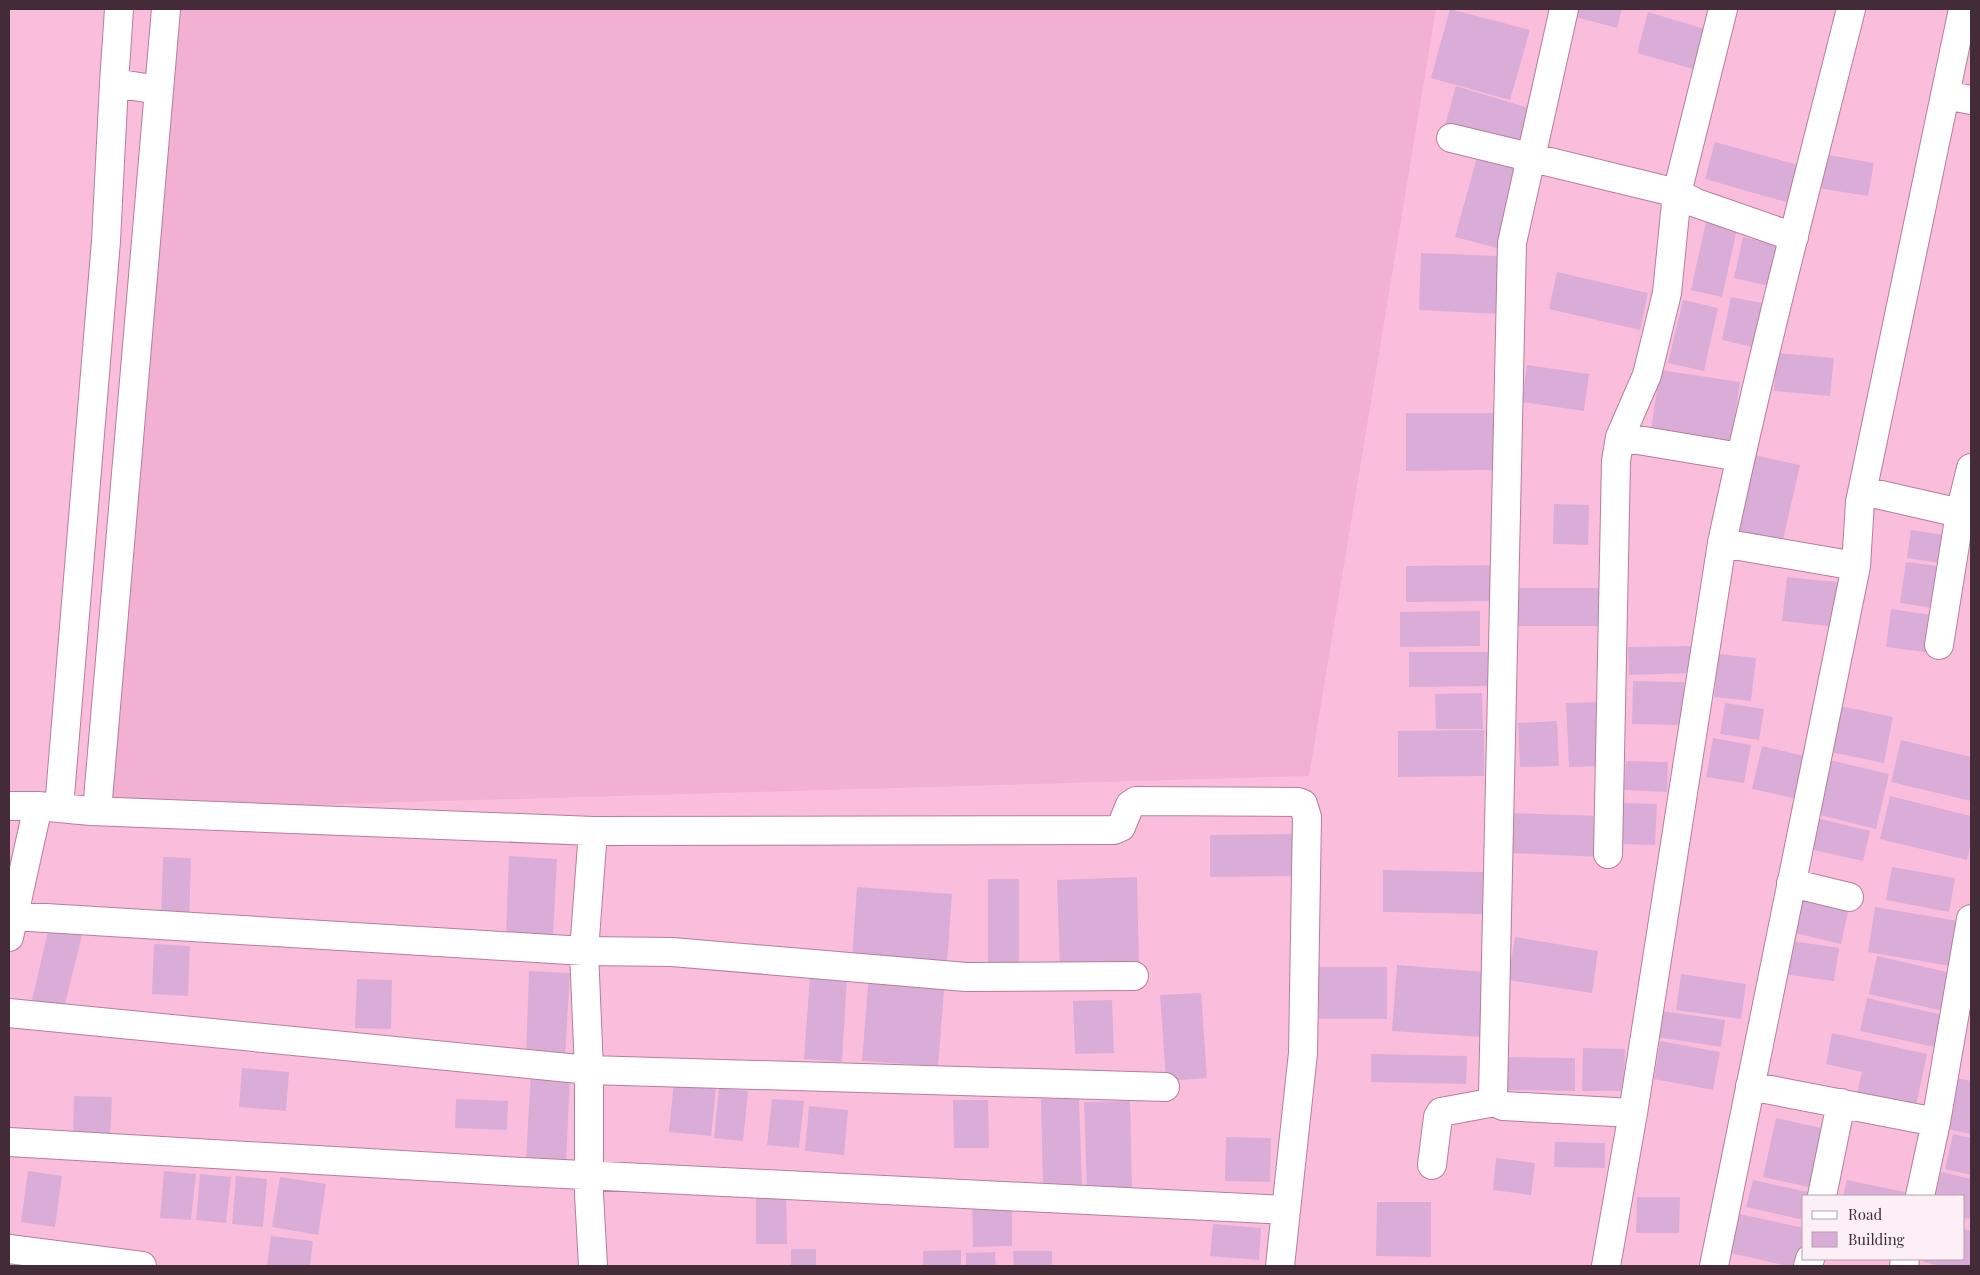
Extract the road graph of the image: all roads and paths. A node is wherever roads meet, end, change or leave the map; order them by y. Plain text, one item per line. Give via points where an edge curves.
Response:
1 (119, 9) edge
2 (166, 9) edge
3 (1564, 9) edge
4 (1723, 9) edge
5 (1851, 9) edge
6 (1963, 9) edge
7 (114, 83) junction
8 (159, 90) junction
9 (1958, 98) edge
10 (1450, 138) dead end
11 (1530, 158) junction
12 (1677, 193) junction
13 (1794, 237) junction
14 (1620, 437) junction
15 (1740, 457) junction
16 (1971, 468) edge
17 (1863, 491) junction
18 (1960, 513) junction
19 (1722, 544) junction
20 (1856, 566) junction
21 (1939, 646) dead end
22 (9, 806) edge
23 (48, 807) junction
24 (97, 811) junction
25 (593, 831) junction
26 (1608, 854) dead end
27 (1792, 883) junction
28 (1849, 897) dead end
29 (1971, 919) edge
30 (11, 927) edge
31 (584, 951) junction
32 (1134, 976) dead end
33 (9, 1013) edge
34 (589, 1070) junction
35 (1750, 1086) junction
36 (1165, 1087) dead end
37 (1495, 1102) junction
38 (1841, 1103) junction
39 (1633, 1113) junction
40 (1936, 1122) junction
41 (9, 1142) edge
42 (1432, 1165) dead end
43 (589, 1174) junction
44 (1822, 1195) edge
45 (1920, 1195) edge
46 (1285, 1210) junction
47 (9, 1249) edge
48 (142, 1266) edge
49 (593, 1266) edge
50 (1280, 1266) edge
51 (1606, 1266) edge
52 (1714, 1266) edge

1 - 7 street
2 - 8 street
3 - 11 street
4 - 12 street
5 - 13 street
6 - 9 street
7 - 8 street
7 - 23 street via 106,241
8 - 24 street
9 - 17 street
10 - 11 street
11 - 12 street
11 - 37 street via 1512,243
12 - 13 street via 1696,203
12 - 14 street via 1667,292 1647,375
13 - 15 street
14 - 15 street
14 - 26 street via 1616,461
15 - 19 street
16 - 18 street
17 - 18 street
17 - 20 street
18 - 21 street
19 - 20 street
19 - 39 street
20 - 27 street
22 - 23 street
23 - 24 street
23 - 30 street
24 - 25 street
25 - 31 street
25 - 46 street via 1114,830 1121,827 1130,806 1136,801 1303,804 1308,817 1303,1053
27 - 28 street
27 - 35 street
29 - 40 street
30 - 31 street
31 - 32 street via 672,952 966,977
31 - 34 street
33 - 34 street
34 - 36 street
34 - 43 street
35 - 38 street
35 - 52 street
37 - 39 street via 1502,1106
37 - 42 street via 1441,1112
38 - 40 street
38 - 44 street
39 - 51 street
40 - 45 street
41 - 43 street
43 - 46 street
43 - 49 street
46 - 50 street
47 - 48 street

